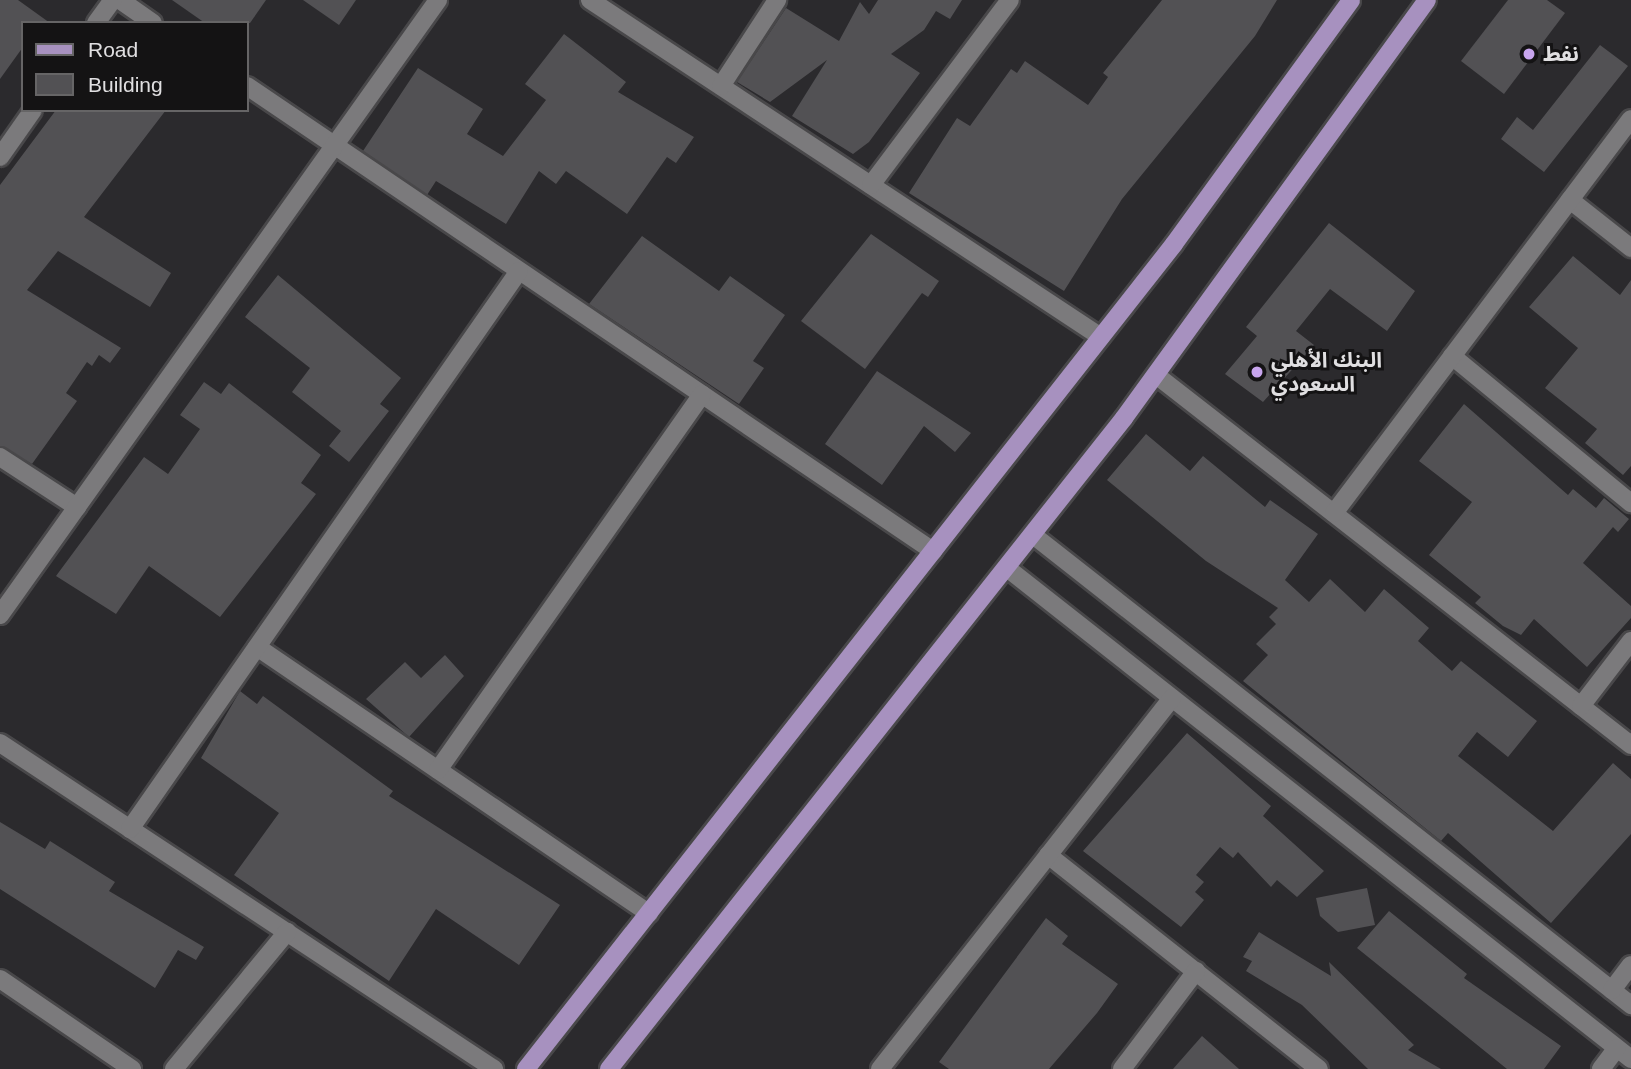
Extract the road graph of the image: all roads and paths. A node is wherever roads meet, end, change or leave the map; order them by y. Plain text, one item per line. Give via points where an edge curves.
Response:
1 (113, 0) edge
2 (120, 0) edge
3 (438, 0) edge
4 (590, 0) edge
5 (777, 0) edge
6 (1010, 0) edge
7 (1351, 0) edge
8 (1427, 0) edge
9 (97, 21) edge
10 (150, 21) edge
11 (720, 86) junction
12 (248, 87) edge
13 (32, 112) edge
14 (1631, 119) edge
15 (334, 145) junction
16 (0, 157) edge
17 (871, 185) junction
18 (1570, 200) junction
19 (1631, 248) edge
20 (519, 271) junction
21 (1101, 337) junction
22 (1452, 356) junction
23 (1156, 375) junction
24 (702, 395) junction
25 (0, 457) edge
26 (1631, 503) edge
27 (77, 507) junction
28 (1334, 513) junction
29 (1033, 535) junction
30 (933, 551) junction
31 (1007, 568) junction
32 (0, 615) edge
33 (1631, 641) edge
34 (257, 647) junction
35 (1172, 698) junction
36 (1581, 706) junction
37 (0, 743) edge
38 (1631, 745) edge
39 (438, 770) junction
40 (130, 829) junction
41 (1048, 855) junction
42 (649, 914) junction
43 (287, 932) junction
44 (1631, 965) edge
45 (1196, 971) junction
46 (0, 979) edge
47 (1612, 989) junction
48 (1631, 1005) edge
49 (1624, 1054) edge
50 (132, 1069) edge
51 (174, 1069) edge
52 (494, 1069) edge
53 (526, 1069) edge
54 (609, 1069) edge
55 (880, 1069) edge
56 (1122, 1069) edge
57 (1319, 1069) edge
58 (1601, 1069) edge

1 - 9 street
2 - 10 street
3 - 15 street
4 - 11 street
5 - 11 street
6 - 17 street
7 - 21 main road
8 - 23 main road
11 - 17 street
12 - 15 street
13 - 16 street
14 - 18 street
15 - 20 street
15 - 27 street
17 - 21 street
18 - 19 street
18 - 22 street
20 - 24 street
20 - 34 street
21 - 30 main road
22 - 26 street
22 - 28 street
23 - 28 street
23 - 29 main road
24 - 30 street
24 - 39 street
25 - 27 street
27 - 32 street
28 - 36 street
29 - 31 main road
29 - 47 street
30 - 42 main road
31 - 35 street
31 - 54 main road
33 - 36 street
34 - 39 street
34 - 40 street
35 - 41 street
35 - 49 street
36 - 38 street
37 - 40 street
39 - 42 street
40 - 43 street
41 - 45 street
41 - 55 street
42 - 53 main road
43 - 51 street
43 - 52 street
44 - 47 street
45 - 56 street
45 - 57 street
46 - 50 street
47 - 48 street
49 - 58 street

